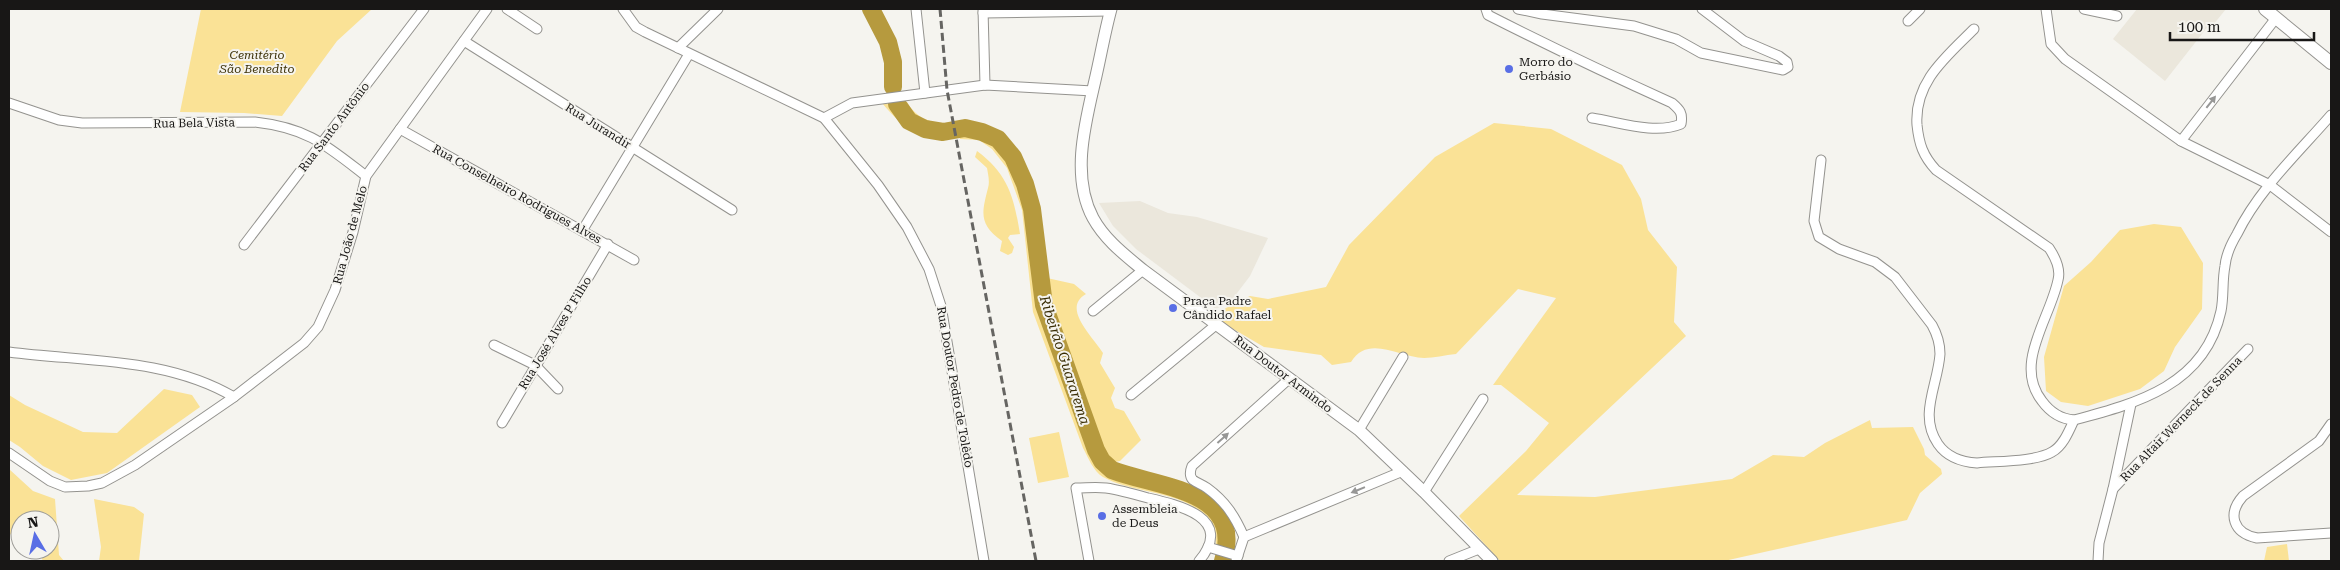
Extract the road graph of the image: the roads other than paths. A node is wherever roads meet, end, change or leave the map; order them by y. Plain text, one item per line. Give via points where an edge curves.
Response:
1 (424, 9) edge
2 (487, 9) edge
3 (507, 9) edge
4 (623, 9) edge
5 (718, 9) edge
6 (916, 9) edge
7 (1486, 9) edge
8 (1518, 9) edge
9 (1702, 9) edge
10 (1920, 9) edge
11 (2046, 9) edge
12 (2084, 9) edge
13 (2265, 9) edge
14 (1110, 10) edge
15 (983, 11) edge
16 (2117, 16) dead end
17 (2276, 18) junction
18 (1908, 21) dead end
19 (537, 29) dead end
20 (1974, 29) dead end
21 (464, 41) junction
22 (678, 48) junction
23 (689, 54) junction
24 (2331, 63) edge
25 (985, 85) junction
26 (1093, 91) junction
27 (925, 93) junction
28 (9, 103) edge
29 (2331, 115) edge
30 (824, 118) junction
31 (1592, 118) dead end
32 (400, 129) junction
33 (2180, 141) junction
34 (323, 142) junction
35 (633, 147) junction
36 (1821, 160) dead end
37 (366, 176) junction
38 (2270, 185) junction
39 (732, 210) dead end
40 (582, 231) junction
41 (2331, 232) edge
42 (608, 244) junction
43 (244, 245) dead end
44 (634, 260) dead end
45 (1143, 270) junction
46 (1093, 311) dead end
47 (1216, 324) junction
48 (494, 345) dead end
49 (2248, 349) dead end
50 (9, 352) edge
51 (1403, 357) dead end
52 (536, 365) junction
53 (1290, 378) junction
54 (558, 389) dead end
55 (1131, 395) dead end
56 (234, 397) junction
57 (1482, 399) dead end
58 (2131, 404) junction
59 (2069, 420) junction
60 (502, 423) dead end
61 (2331, 424) edge
62 (1359, 430) junction
63 (9, 453) edge
64 (1403, 471) junction
65 (2113, 489) junction
66 (1424, 492) junction
67 (2331, 533) edge
68 (1244, 537) junction
69 (1210, 548) junction
70 (1479, 549) junction
71 (1235, 557) edge
72 (984, 561) edge
73 (1089, 561) edge
74 (1199, 561) edge
75 (1449, 561) edge
76 (1492, 561) edge
77 (2098, 561) edge

1 - 34 street, Rua Santo Antônio
2 - 21 street, Rua João de Melo
3 - 19 street
4 - 22 street, Rua Doutor Pedro de Tolêdo via 636,27
5 - 22 street
6 - 27 street
7 - 31 street via 1488,15 1672,103 1683,117 1681,124 1671,128 1642,127
8 - 9 street via 1634,26 1676,39 1702,53 1783,70 1788,67 1779,56 1744,41
10 - 18 street
11 - 33 street via 2048,33 2057,52
12 - 16 street
13 - 17 main road
14 - 15 street
14 - 26 street, Rua Doutor Armindo
15 - 25 street
17 - 24 main road
33 -> 17 street
20 - 59 street via 1925,82 1917,107 1918,137 1922,152 1936,170 2049,248 2055,257 2059,279 2033,352 2031,376 2038,396 2050,410
21 - 32 street, Rua João de Melo
21 - 35 street, Rua Jurandir
22 - 23 street, Rua Doutor Pedro de Tolêdo
23 - 30 street, Rua Doutor Pedro de Tolêdo
23 - 35 street
25 - 26 street
25 - 27 street
26 - 45 street, Rua Doutor Armindo via 1082,158 1087,204 1105,234
27 - 30 street via 852,103
28 - 34 street, Rua Bela Vista via 59,120 82,123 262,123 295,129
29 - 38 street
30 - 72 street, Rua Doutor Pedro de Tolêdo via 907,227 929,269 941,306
32 - 37 street, Rua João de Melo
32 - 40 street, Rua Conselheiro Rodrigues Alves
33 - 38 street
34 - 37 street, Rua Bela Vista
34 - 43 street, Rua Santo Antônio
35 - 39 street, Rua Jurandir
35 - 40 street
36 - 59 street via 1814,221 1820,237 1827,243 1875,262 1895,277 1936,334 1940,355 1929,406 1929,424 1933,436 1947,454 1977,463 2045,456 2068,434
37 - 56 street, Rua João de Melo via 335,290 318,327 304,343
38 - 41 street
38 - 58 street via 2237,232 2227,254 2219,319 2202,354 2179,379
40 - 42 street, Rua Conselheiro Rodrigues Alves
42 - 44 street, Rua Conselheiro Rodrigues Alves
42 - 52 street, Rua José Alves P Filho
45 - 46 street
45 - 47 street, Rua Doutor Armindo
47 - 53 street, Rua Doutor Armindo
47 - 55 street
48 - 52 street
49 - 65 street, Rua Altair Werneck de Senna
50 - 56 street via 151,366 201,381
51 - 62 street
52 - 54 street
52 - 60 street, Rua José Alves P Filho
53 - 62 street, Rua Doutor Armindo
68 -> 53 street via 1230,508 1192,479 1190,472 1192,466
56 - 63 street, Rua João de Melo via 135,465 102,483 65,487 50,481
57 - 66 street
58 - 59 street
58 - 65 street
61 - 67 street via 2319,441 2243,496 2234,513 2240,531 2257,538
62 - 64 street, Rua Doutor Armindo
64 - 66 street, Rua Doutor Armindo
64 -> 68 street
65 - 77 street via 2099,543
66 - 70 street, Rua Doutor Armindo
68 - 71 street
69 - 71 street
69 - 73 street via 1208,526 1195,512 1177,504 1106,488 1076,488
69 - 74 street
70 - 75 street
70 - 76 street, Rua Doutor Armindo

